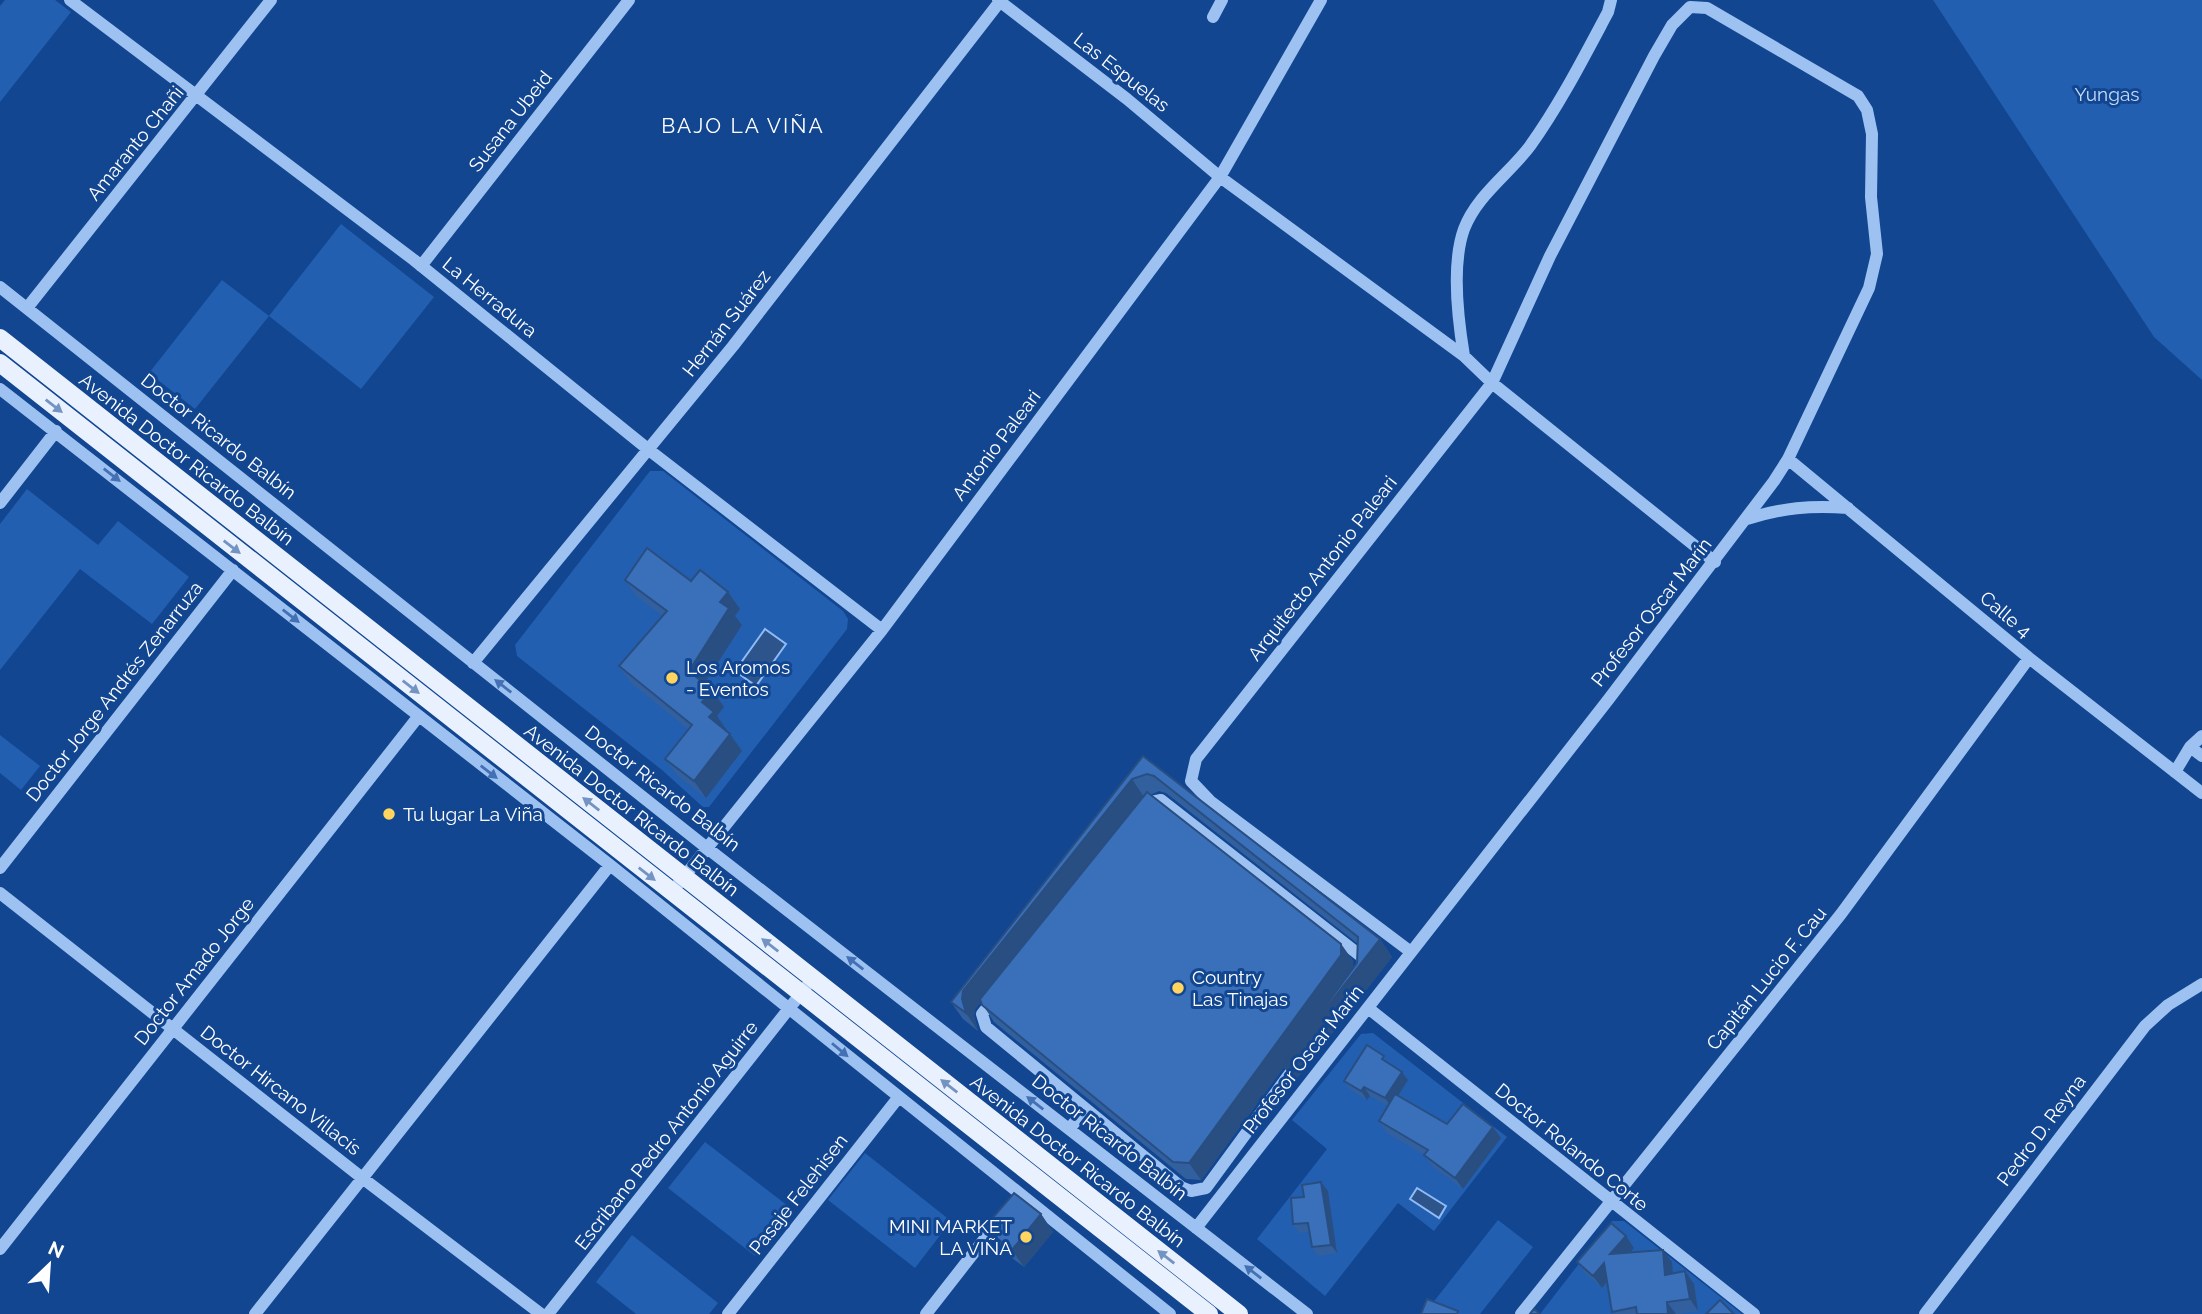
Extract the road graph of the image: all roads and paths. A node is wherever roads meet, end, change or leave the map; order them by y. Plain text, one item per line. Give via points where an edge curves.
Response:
1 (70, 0) edge
2 (271, 0) edge
3 (629, 0) edge
4 (1222, 0) edge
5 (1321, 0) edge
6 (1611, 0) edge
7 (1000, 1) edge
8 (1707, 8) joint
9 (1213, 17) dead end
10 (198, 96) junction
11 (1220, 177) junction
12 (421, 266) junction
13 (0, 287) edge
14 (27, 308) junction
15 (0, 338) edge
16 (1464, 356) junction
17 (0, 363) edge
18 (1492, 383) junction
19 (0, 389) edge
20 (56, 432) junction
21 (649, 450) junction
22 (1788, 459) junction
23 (0, 503) edge
24 (1848, 508) junction
25 (1746, 519) junction
26 (1715, 562) junction
27 (233, 570) junction
28 (882, 630) junction
29 (2029, 658) junction
30 (474, 663) junction
31 (418, 716) junction
32 (2202, 736) edge
33 (2190, 747) junction
34 (2202, 756) edge
35 (2175, 772) junction
36 (2202, 793) edge
37 (707, 848) junction
38 (610, 865) junction
39 (0, 868) edge
40 (684, 877) junction
41 (0, 893) edge
42 (671, 893) junction
43 (1411, 952) junction
44 (812, 978) junction
45 (2202, 984) edge
46 (795, 1002) junction
47 (1368, 1008) junction
48 (173, 1029) junction
49 (898, 1098) junction
50 (1086, 1109) junction
51 (1069, 1129) junction
52 (360, 1177) junction
53 (1020, 1194) junction
54 (1611, 1203) junction
55 (1012, 1205) edge
56 (1003, 1215) edge
57 (1196, 1228) junction
58 (0, 1249) edge
59 (255, 1314) edge
60 (541, 1314) edge
61 (548, 1314) edge
62 (728, 1314) edge
63 (926, 1314) edge
64 (1170, 1314) edge
65 (1209, 1314) edge
66 (1239, 1314) edge
67 (1307, 1314) edge
68 (1521, 1314) edge
69 (1754, 1314) edge
70 (1925, 1314) edge

1 - 10 street, La Herradura
2 - 10 street, Amaranto Chañi
3 - 12 street, Susana Ubeid
4 - 9 street
5 - 11 street, Antonio Paleari
6 - 16 street via 1583,60 1529,147 1475,208 1464,228 1458,298
7 - 11 street, Las Espuelas
7 - 21 street, Hernán Suárez
8 - 18 street, Arquitecto Antonio Paleari via 1690,7 1672,25 1654,56 1550,256
8 - 22 street, Profesor Oscar Marín via 1858,96 1867,110 1872,134 1871,197 1877,254
10 - 12 street, La Herradura
10 - 14 street, Amaranto Chañi
11 - 16 street, Las Espuelas
11 - 28 street, Antonio Paleari
12 - 21 street, La Herradura
13 - 14 street, Doctor Ricardo Balbín
14 - 30 street, Doctor Ricardo Balbín
40 -> 15 main road, Avenida Doctor Ricardo Balbín
16 - 18 street, Las Espuelas
17 -> 42 main road, Avenida Doctor Ricardo Balbín
18 - 26 street, Las Espuelas
18 - 43 street, Arquitecto Antonio Paleari via 1196,759 1191,781 1210,801
19 - 20 street
20 - 23 street
20 -> 27 street
21 - 28 street, La Herradura
21 - 30 street, Hernán Suárez
22 - 24 street, Calle 4
22 - 25 street, Profesor Oscar Marín
24 - 25 street via 1782,508
24 - 29 street, Calle 4
25 - 26 street, Profesor Oscar Marín
26 - 43 street, Profesor Oscar Marín
27 -> 31 street
27 - 39 street, Doctor Jorge Andrés Zenarruza
28 - 37 street, Antonio Paleari
29 - 35 street, Calle 4
29 - 54 street, Capitán Lucio F. Cau via 1842,914
37 -> 30 street, Doctor Ricardo Balbín
31 -> 38 street
31 - 48 street, Doctor Amado Jorge
32 - 33 street
33 - 34 street
33 - 35 street
35 - 36 street, Calle 4
37 - 40 street, Antonio Paleari
51 -> 37 street, Doctor Ricardo Balbín
38 - 46 street
38 - 52 street
40 - 42 street, Antonio Paleari
44 -> 40 main road, Avenida Doctor Ricardo Balbín
41 - 48 street, Doctor Hircano Villacís
42 - 46 main road, Avenida Doctor Ricardo Balbín
43 - 47 street, Profesor Oscar Marín
44 - 46 street, Escribano Pedro Antonio Aguirre
66 -> 44 main road, Avenida Doctor Ricardo Balbín
45 - 70 street, Pedro D. Reyna via 2145,1026
46 -> 49 street
46 - 61 street, Escribano Pedro Antonio Aguirre
46 - 65 main road, Avenida Doctor Ricardo Balbín
47 - 54 street, Doctor Rolando Corte
47 - 57 street, Profesor Oscar Marín
48 - 52 street, Doctor Hircano Villacís
48 - 58 street, Doctor Amado Jorge
49 - 53 street
49 - 62 street, Pasaje Felehisen
50 - 50 street via 1181,1188 1206,1188 1362,975 1362,957 1161,800 1151,802 982,1014 986,1027
50 - 51 street
51 - 57 street, Doctor Ricardo Balbín
52 - 59 street
52 - 60 street, Doctor Hircano Villacís
53 - 55 street
53 - 64 street
54 - 68 street, Capitán Lucio F. Cau
54 - 69 street, Doctor Rolando Corte
56 - 63 street
67 -> 57 street, Doctor Ricardo Balbín

